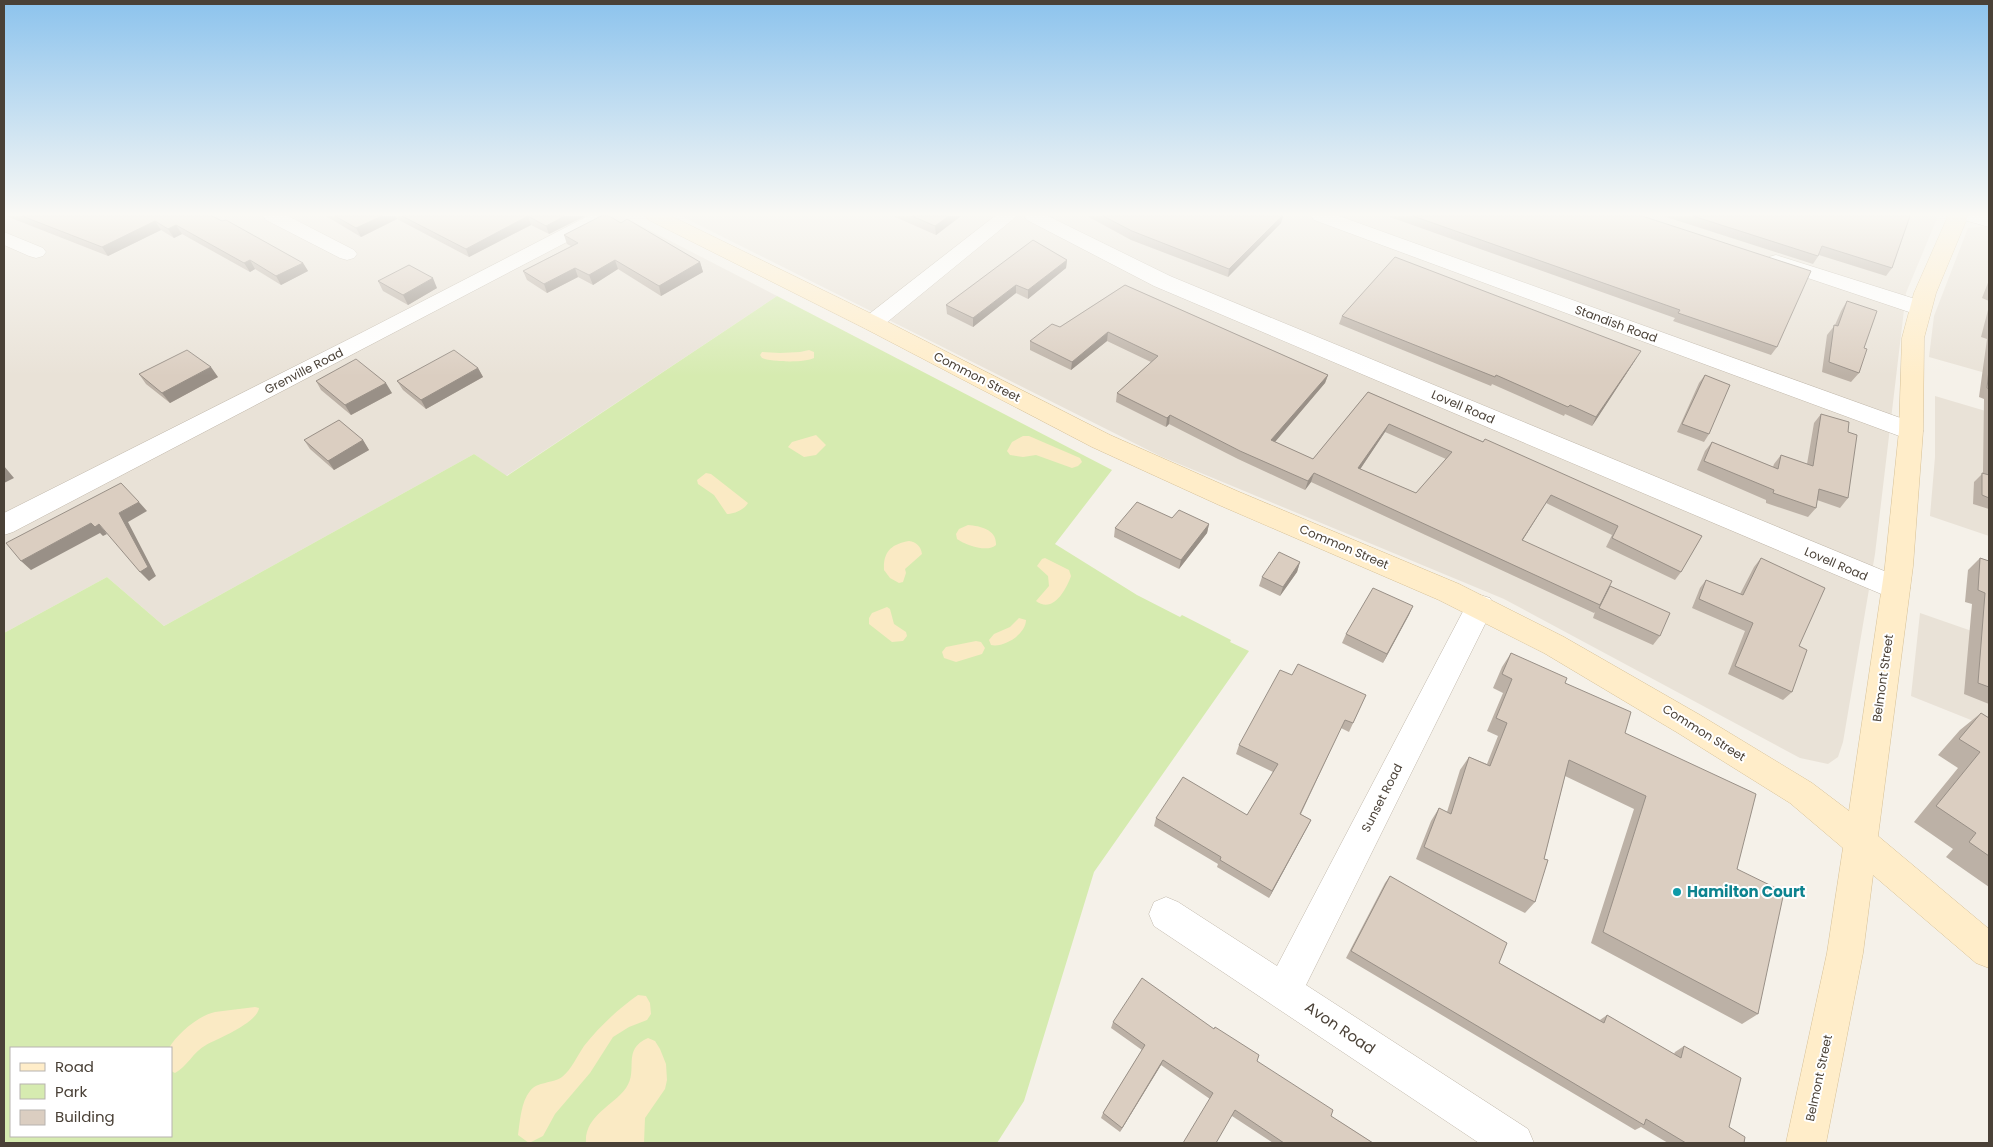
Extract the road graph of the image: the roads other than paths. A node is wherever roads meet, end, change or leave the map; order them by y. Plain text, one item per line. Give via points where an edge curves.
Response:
1 (500, 270) edge
2 (764, 270) edge
3 (939, 270) edge
4 (1138, 270) edge
5 (1468, 270) edge
6 (1803, 270) edge
7 (1936, 270) edge
8 (1920, 308) junction
9 (872, 323) junction
10 (1911, 431) junction
11 (4, 525) edge
12 (1896, 588) junction
13 (1480, 606) junction
14 (1860, 842) junction
15 (1166, 914) dead end
16 (1989, 951) edge
17 (1284, 990) junction
18 (1514, 1143) edge
19 (1806, 1143) edge

1 - 11 street, Grenville Road
2 - 9 main road, Common Street
3 - 9 street
4 - 12 street, Lovell Road
5 - 10 street, Standish Road
6 - 8 street
7 - 8 main road, Belmont Street
8 - 10 main road, Belmont Street via 1912,350
9 - 13 main road, Common Street via 1144,461
10 - 12 main road, Belmont Street
12 - 14 main road, Belmont Street
13 - 14 main road, Common Street via 1577,658 1706,734 1808,798
13 - 17 street, Sunset Road
14 - 16 main road, Common Street
14 - 19 main road, Belmont Street via 1841,976
15 - 17 street, Avon Road
17 - 18 street, Avon Road

